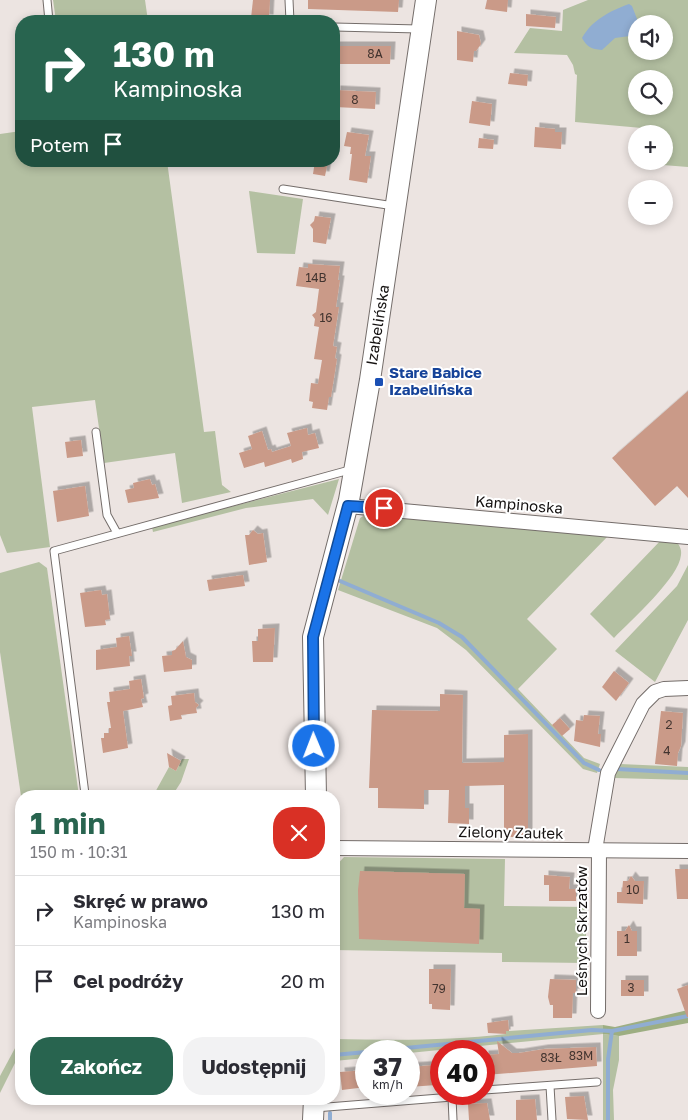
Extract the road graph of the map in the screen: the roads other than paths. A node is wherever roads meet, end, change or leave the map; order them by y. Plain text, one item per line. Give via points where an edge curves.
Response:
1 (47, 0) edge
2 (289, 0) edge
3 (426, 0) edge
4 (48, 15) edge
5 (290, 15) edge
6 (340, 27) edge
7 (422, 29) junction
8 (283, 189) dead end
9 (396, 206) junction
10 (96, 432) dead end
11 (354, 468) junction
12 (348, 506) junction
13 (117, 533) junction
14 (688, 537) edge
15 (688, 688) edge
16 (84, 790) edge
17 (316, 790) edge
18 (340, 848) edge
19 (597, 850) junction
20 (688, 851) edge
21 (598, 1011) dead end
22 (597, 1082) dead end
23 (550, 1086) junction
24 (495, 1089) edge
25 (430, 1097) edge
26 (454, 1105) edge
27 (314, 1109) edge
28 (453, 1120) edge
29 (552, 1120) edge

1 - 4 lane
2 - 5 lane
3 - 7 street, Izabelińska
6 - 7 lane
7 - 9 street, Izabelińska
8 - 9 lane
9 - 11 street, Izabelińska
10 - 13 lane via 107,515
11 - 12 street, Izabelińska
11 - 13 lane
12 - 14 street, Kampinoska
12 - 17 street, Izabelińska via 313,637
13 - 16 lane via 54,551
15 - 19 street, Leśnych Skrzatów via 655,692 643,704 608,773
18 - 19 street, Zielony Zaułek
19 - 20 street, Zielony Zaułek
19 - 21 street, Leśnych Skrzatów
22 - 23 lane
23 - 24 lane
23 - 29 lane
25 - 27 lane
26 - 28 lane

